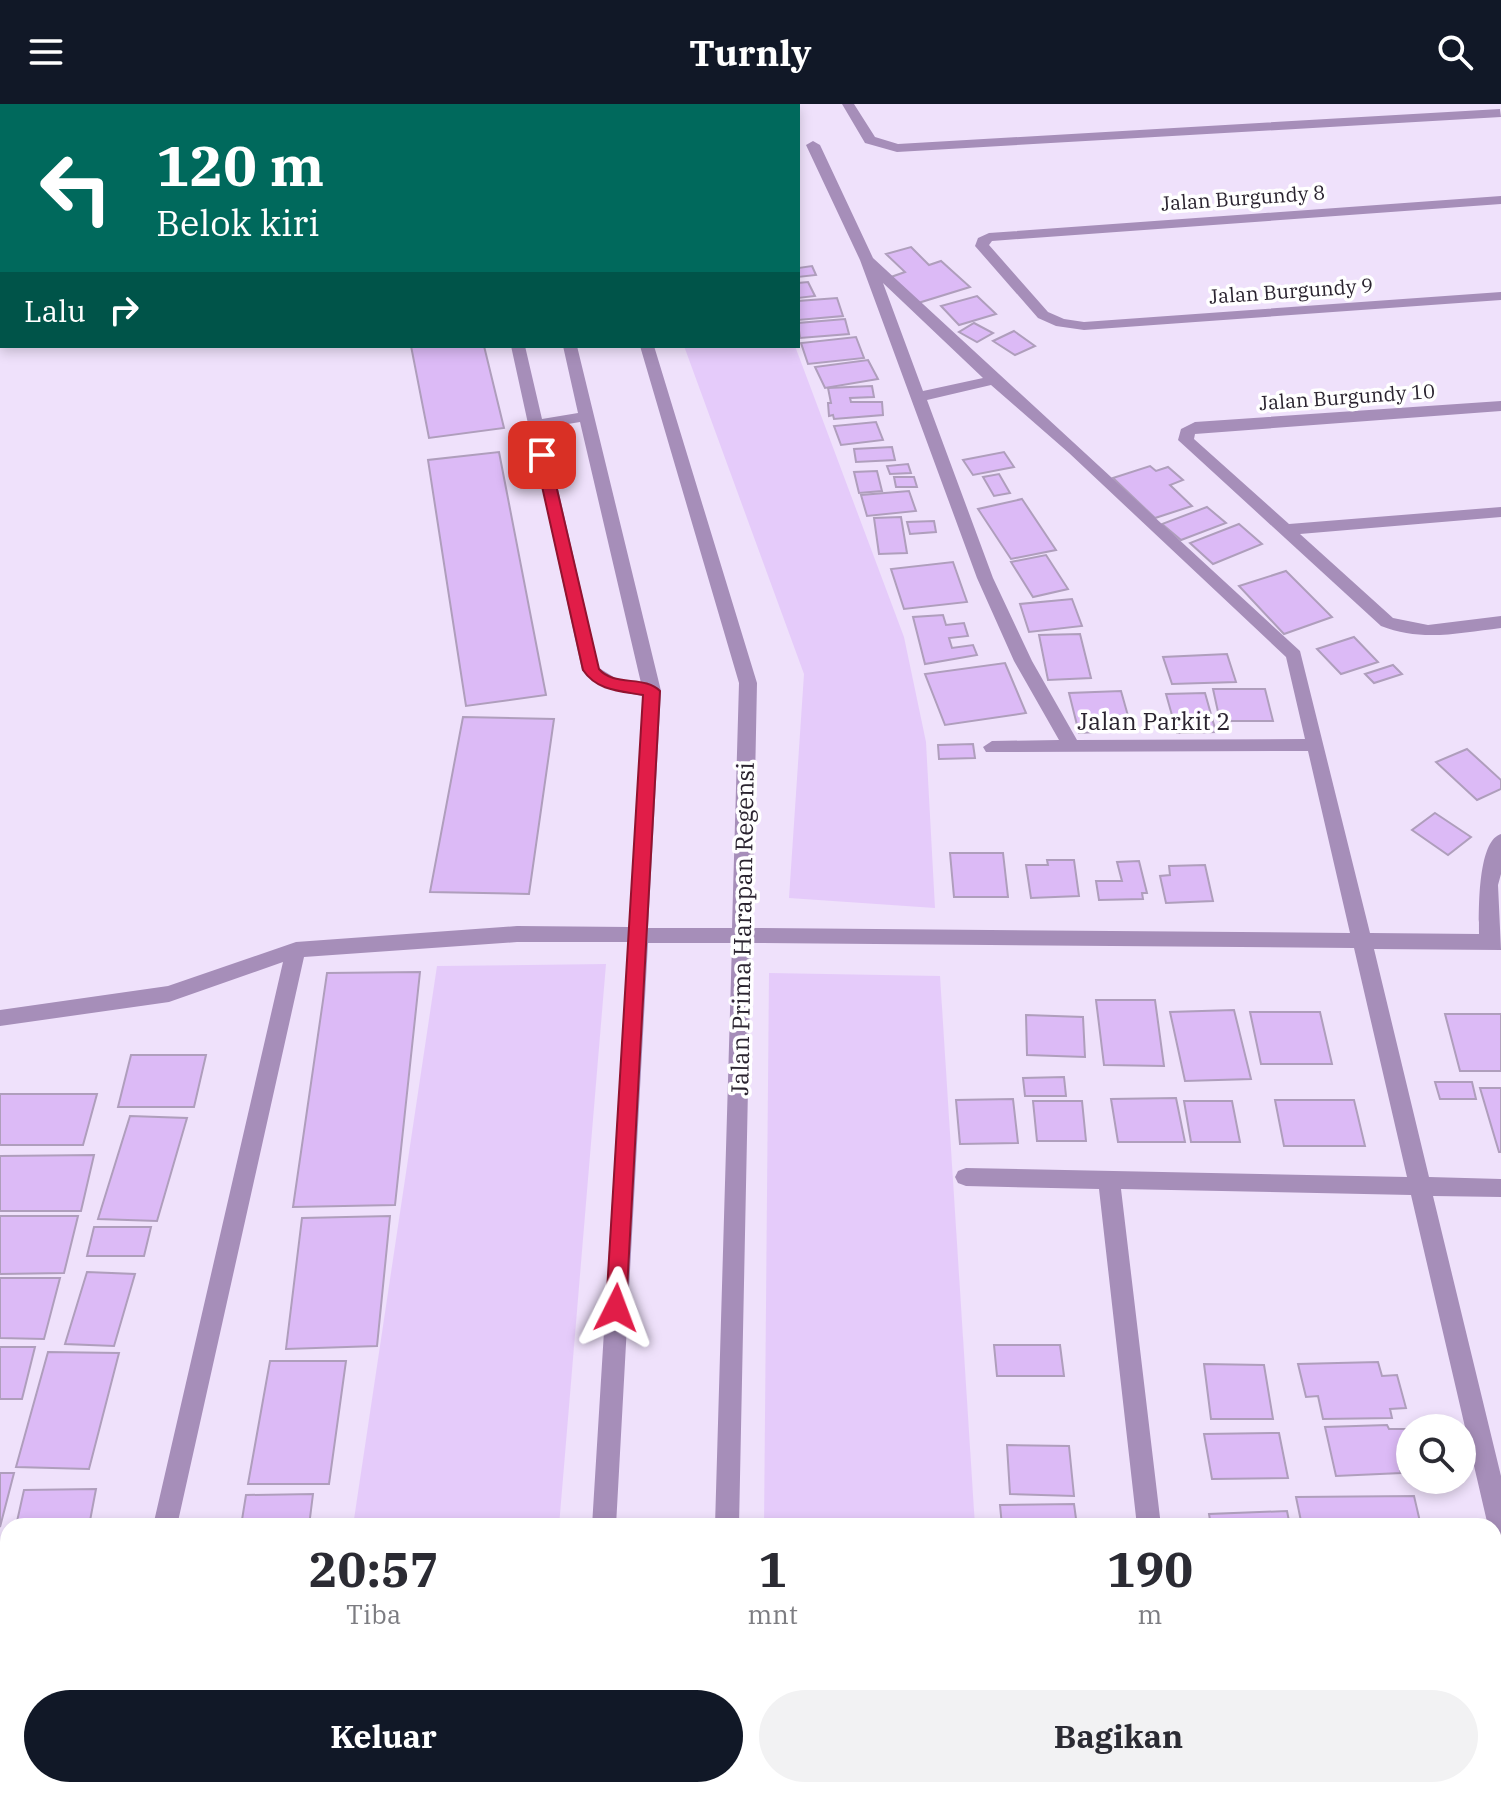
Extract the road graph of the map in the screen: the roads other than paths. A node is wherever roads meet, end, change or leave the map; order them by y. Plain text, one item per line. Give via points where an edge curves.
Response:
1 (848, 104) edge
2 (1495, 104) edge
3 (1501, 113) edge
4 (813, 145) dead end
5 (1501, 200) edge
6 (989, 237) joint
7 (867, 260) junction
8 (1501, 296) edge
9 (518, 348) edge
10 (570, 348) edge
11 (648, 348) edge
12 (994, 380) junction
13 (919, 397) junction
14 (1501, 406) edge
15 (587, 416) junction
16 (535, 425) junction
17 (1501, 512) edge
18 (1285, 530) junction
19 (1501, 622) edge
20 (652, 691) junction
21 (1316, 745) junction
22 (1071, 746) junction
23 (992, 747) dead end
24 (1501, 841) edge
25 (637, 935) junction
26 (744, 936) junction
27 (1362, 941) junction
28 (1495, 942) edge
29 (296, 950) junction
30 (0, 1018) edge
31 (966, 1177) dead end
32 (1109, 1180) junction
33 (1420, 1186) junction
34 (1501, 1188) edge
35 (167, 1518) edge
36 (604, 1518) edge
37 (727, 1518) edge
38 (1148, 1518) edge
39 (1499, 1518) edge

1 - 3 street via 870,140 897,148
2 - 3 street
4 - 7 street
5 - 6 street, Jalan Burgundy 8
6 - 8 street, Jalan Burgundy 9 via 982,246 1043,315 1084,326
7 - 12 street
7 - 13 street
9 - 16 street
10 - 15 street
11 - 26 street, Jalan Prima Harapan Regensi via 748,683
12 - 13 street
12 - 21 street via 1289,647
13 - 22 street via 985,578
14 - 18 street, Jalan Burgundy 10 via 1195,427 1187,432 1186,440
15 - 16 street
15 - 20 street
16 - 20 street via 591,670 609,683
17 - 18 street
18 - 19 street via 1400,629
20 - 25 street
21 - 22 street, Jalan Parkit 2
21 - 27 street
22 - 23 street, Jalan Parkit 2
24 - 28 street via 1488,885
25 - 26 street
25 - 29 street via 517,934
25 - 36 street
26 - 27 street
26 - 37 street, Jalan Prima Harapan Regensi
27 - 28 street
27 - 33 street
29 - 30 street via 169,994
29 - 35 street
31 - 32 street
32 - 33 street
32 - 38 street
33 - 34 street
33 - 39 street

